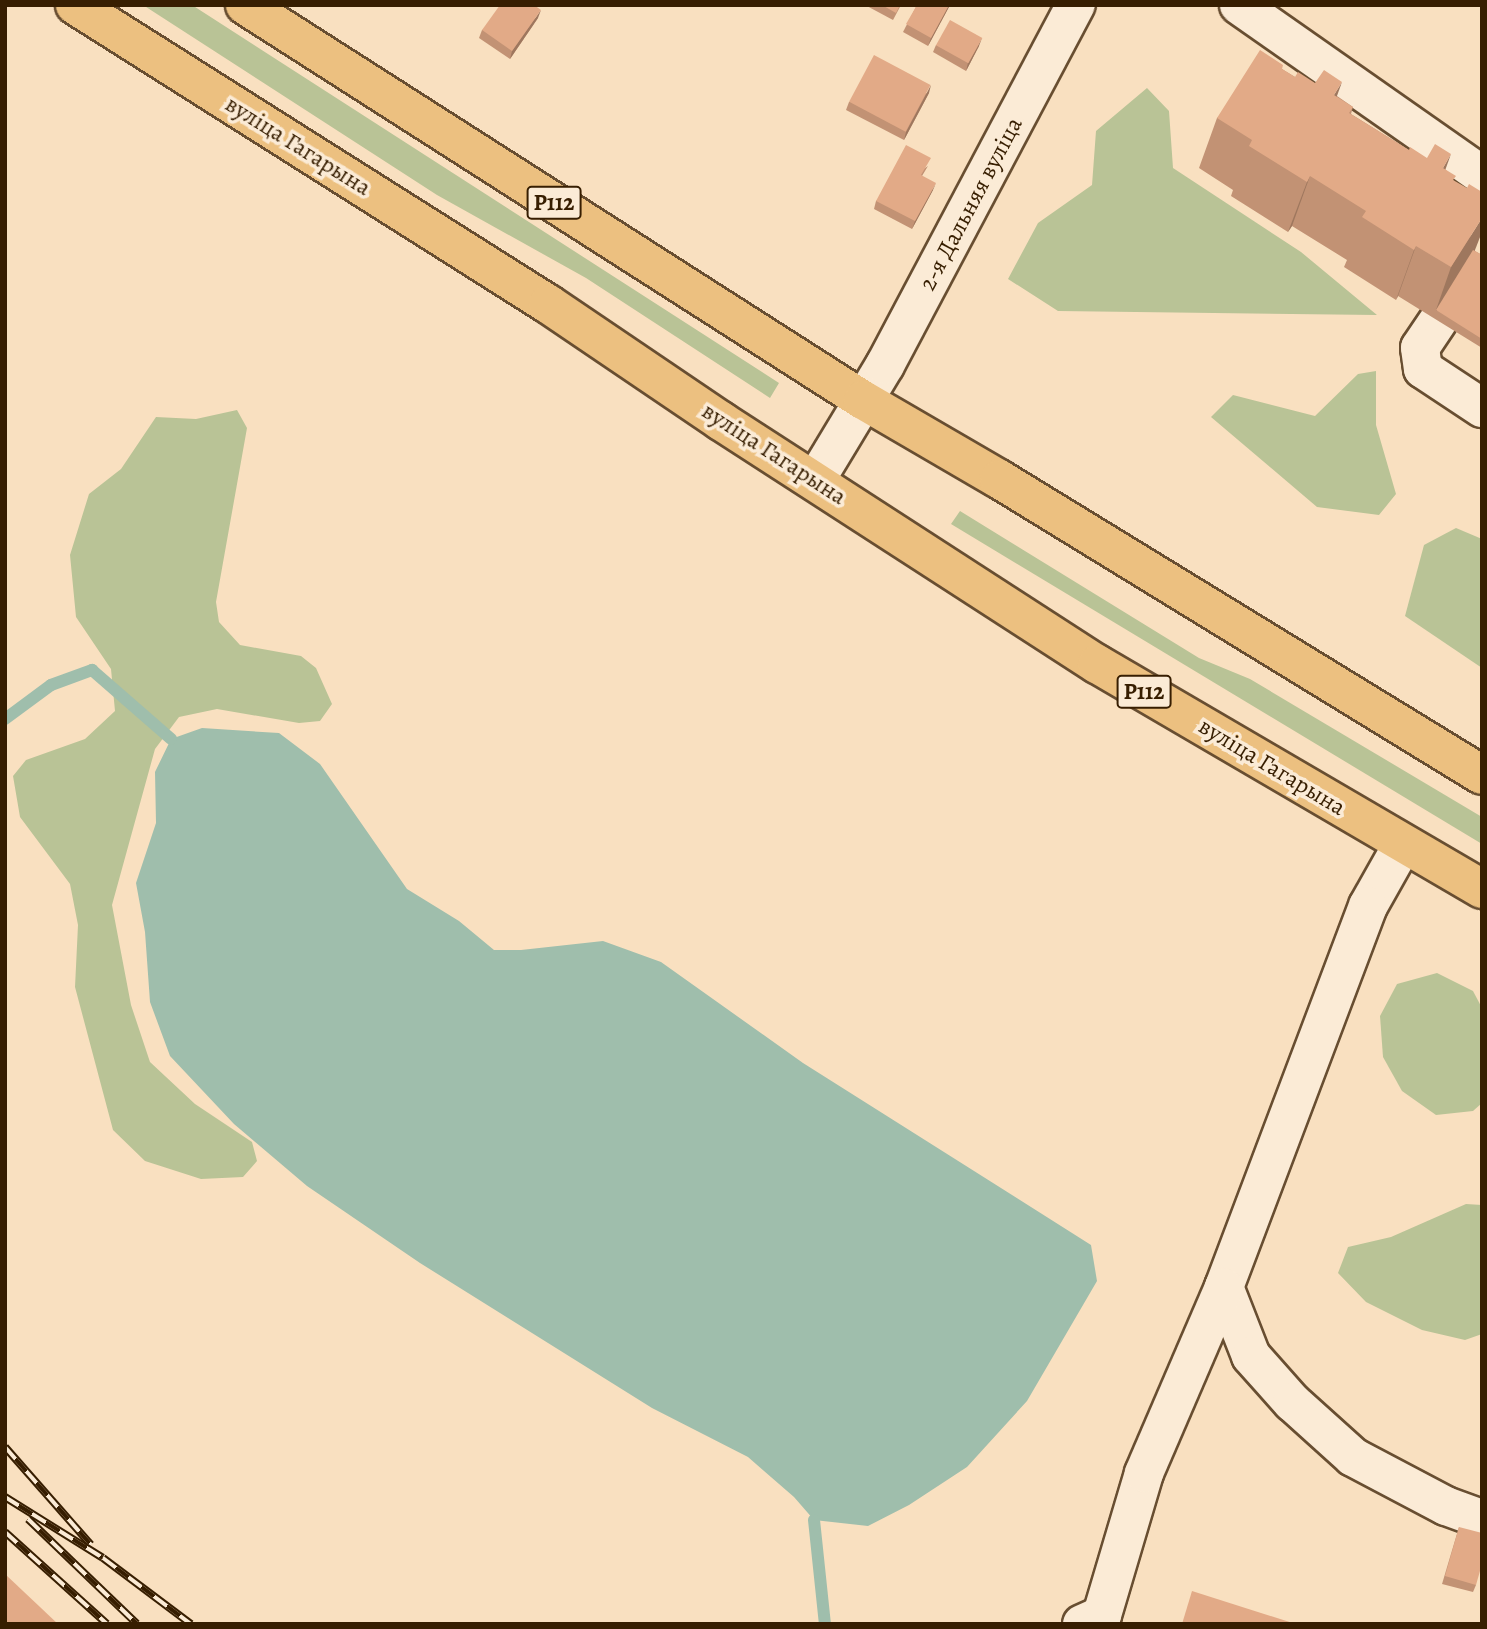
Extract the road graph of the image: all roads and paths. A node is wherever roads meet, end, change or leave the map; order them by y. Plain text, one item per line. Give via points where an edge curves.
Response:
1 (75, 5) edge
2 (245, 5) edge
3 (1076, 5) edge
4 (1239, 5) edge
5 (1482, 175) edge
6 (1438, 321) edge
7 (863, 400) junction
8 (1482, 408) edge
9 (815, 481) junction
10 (1482, 775) edge
11 (1403, 844) junction
12 (1482, 889) edge
13 (1224, 1287) junction
14 (1482, 1519) edge
15 (1100, 1621) edge

1 - 9 main road, вуліца Гагарына / Р112 via 548,304
2 - 7 main road, Р112
3 - 7 street, 2-я Дальняя вуліца
4 - 5 street
6 - 8 street via 1420,348 1423,369
7 - 9 street, 2-я Дальняя вуліца
7 - 10 main road, Р112
9 - 11 main road, вуліца Гагарына / Р112 via 1097,664
11 - 12 main road, вуліца Гагарына / Р112
11 - 13 street via 1368,906
13 - 14 street via 1251,1356 1292,1402 1353,1457 1446,1506
13 - 15 street via 1144,1473

